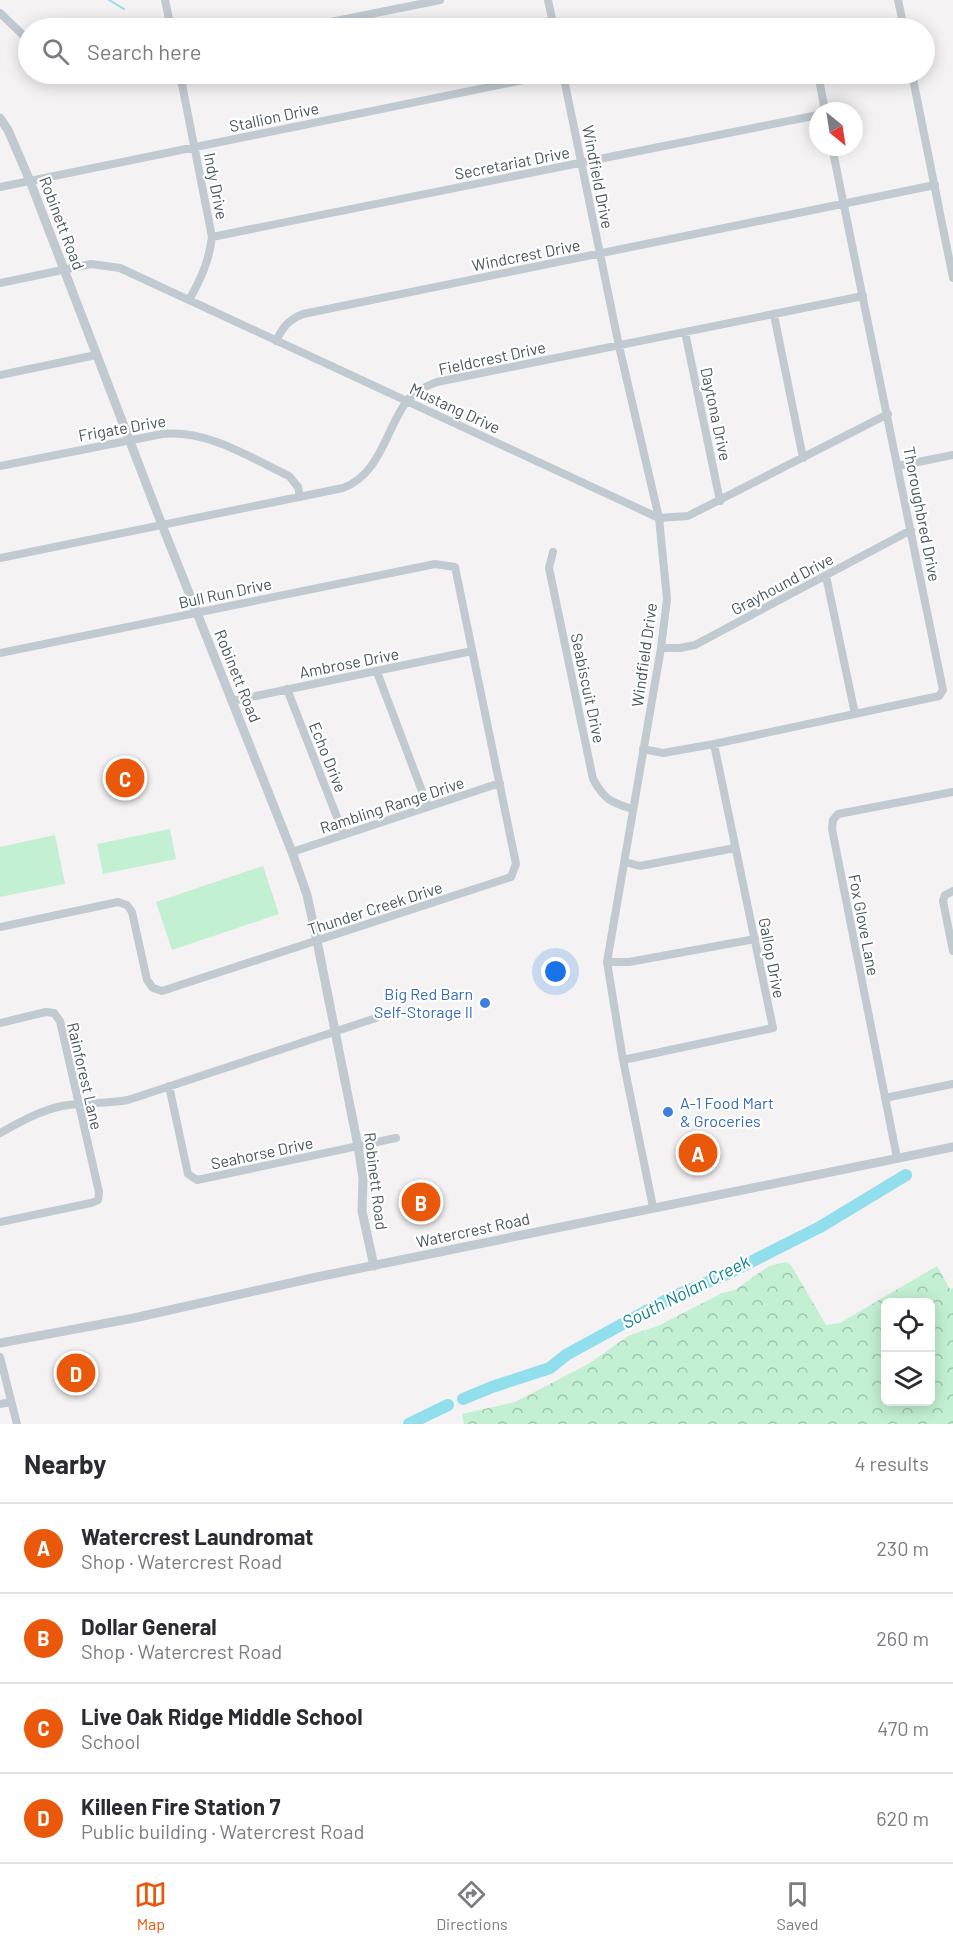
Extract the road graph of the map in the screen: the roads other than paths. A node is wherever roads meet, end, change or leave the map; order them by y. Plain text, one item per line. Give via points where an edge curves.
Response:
1 (165, 0) edge
2 (440, 0) edge
3 (548, 0) edge
4 (898, 0) edge
5 (0, 13) edge
6 (169, 18) edge
7 (351, 18) edge
8 (552, 18) edge
9 (902, 18) edge
10 (18, 30) edge
11 (182, 84) edge
12 (504, 84) edge
13 (565, 84) edge
14 (820, 84) edge
15 (914, 84) edge
16 (823, 102) edge
17 (809, 117) edge
18 (0, 118) edge
19 (194, 147) junction
20 (834, 156) edge
21 (582, 163) junction
22 (30, 180) junction
23 (935, 185) junction
24 (0, 187) edge
25 (843, 204) junction
26 (212, 237) junction
27 (950, 250) edge
28 (600, 255) junction
29 (63, 270) junction
30 (953, 278) edge
31 (0, 283) edge
32 (862, 296) junction
33 (189, 300) junction
34 (774, 315) junction
35 (685, 332) junction
36 (276, 341) junction
37 (619, 346) junction
38 (96, 355) junction
39 (0, 375) edge
40 (406, 401) junction
41 (888, 414) junction
42 (129, 440) junction
43 (953, 455) edge
44 (803, 458) junction
45 (0, 466) edge
46 (898, 466) junction
47 (300, 497) junction
48 (720, 501) junction
49 (659, 518) junction
50 (162, 525) junction
51 (911, 530) junction
52 (553, 552) dead end
53 (0, 558) edge
54 (455, 567) joint
55 (826, 576) junction
56 (196, 613) junction
57 (661, 648) junction
58 (472, 651) junction
59 (0, 653) edge
60 (377, 672) junction
61 (287, 689) junction
62 (232, 701) junction
63 (855, 714) junction
64 (714, 744) junction
65 (643, 749) junction
66 (500, 783) junction
67 (953, 792) edge
68 (429, 807) junction
69 (633, 809) junction
70 (344, 835) junction
71 (735, 848) junction
72 (292, 852) junction
73 (625, 862) junction
74 (953, 891) edge
75 (0, 927) edge
76 (755, 939) junction
77 (317, 941) junction
78 (953, 951) edge
79 (607, 962) junction
80 (376, 1018) dead end
81 (0, 1023) edge
82 (336, 1031) junction
83 (623, 1060) junction
84 (953, 1084) edge
85 (169, 1086) junction
86 (885, 1098) junction
87 (78, 1105) junction
88 (0, 1133) edge
89 (396, 1138) dead end
90 (358, 1146) junction
91 (953, 1147) edge
92 (897, 1158) junction
93 (653, 1207) junction
94 (0, 1222) edge
95 (374, 1266) junction
96 (0, 1343) edge
97 (0, 1357) edge
98 (11, 1402) junction
99 (0, 1404) edge
100 (17, 1424) edge

1 - 6 street
2 - 7 street
3 - 8 street
4 - 9 street
5 - 10 street
11 - 19 street, Indy Drive
12 - 19 street, Stallion Drive
13 - 21 street, Windfield Drive
14 - 16 street
15 - 23 street
17 - 21 street, Secretariat Drive
18 - 22 street, Robinett Road
19 - 22 street, Stallion Drive
19 - 26 street, Indy Drive
20 - 25 street, Thoroughbred Drive
21 - 26 street, Secretariat Drive
21 - 28 street, Windfield Drive
22 - 24 street, Stallion Drive
22 - 29 street, Robinett Road
23 - 25 street, Windcrest Drive
23 - 27 street
25 - 28 street, Windcrest Drive
25 - 32 street, Thoroughbred Drive
26 - 33 street, Indy Drive via 205,271
27 - 30 street
28 - 36 street, Windcrest Drive via 303,314 284,326
28 - 37 street, Windfield Drive
29 - 31 street, Mustang Drive
29 - 33 street, Mustang Drive via 91,264 120,268
29 - 38 street, Robinett Road
32 - 34 street, Fieldcrest Drive
32 - 41 street, Thoroughbred Drive
33 - 36 street, Mustang Drive
34 - 35 street, Fieldcrest Drive
34 - 44 street
35 - 37 street, Fieldcrest Drive
35 - 48 street, Daytona Drive
36 - 40 street, Mustang Drive
37 - 40 street, Fieldcrest Drive via 437,382
37 - 49 street, Windfield Drive
38 - 39 street
38 - 42 street, Robinett Road
40 - 47 street via 374,463 360,479 343,488
40 - 49 street, Mustang Drive
41 - 44 street, Mustang Drive
41 - 46 street, Thoroughbred Drive
42 - 45 street, Frigate Drive
42 - 47 street, Frigate Drive via 174,432 206,437 289,476
42 - 50 street, Robinett Road
43 - 46 street
44 - 48 street, Mustang Drive
46 - 51 street, Thoroughbred Drive
47 - 50 street
48 - 49 street, Mustang Drive via 688,516
49 - 57 street, Windfield Drive via 667,599
50 - 53 street
50 - 56 street, Robinett Road
51 - 55 street, Grayhound Drive
51 - 63 street, Thoroughbred Drive via 943,690 939,696
52 - 69 street, Seabiscuit Drive via 549,568 593,779 612,803
54 - 56 street, Bull Run Drive via 435,564
54 - 58 street, Thunder Creek Drive
55 - 57 street, Grayhound Drive via 695,645
55 - 63 street
56 - 59 street, Bull Run Drive
56 - 62 street, Robinett Road
57 - 65 street, Windfield Drive
58 - 60 street, Ambrose Drive
58 - 66 street, Thunder Creek Drive
60 - 61 street, Ambrose Drive
60 - 68 street
61 - 62 street, Ambrose Drive
61 - 70 street, Echo Drive
62 - 72 street, Robinett Road
63 - 64 street, Thoroughbred Drive
64 - 65 street, Thoroughbred Drive via 663,753
64 - 71 street, Gallop Drive
65 - 69 street, Windfield Drive
66 - 68 street, Rambling Range Drive
66 - 77 street, Thunder Creek Drive via 516,864 511,877
67 - 86 street, Fox Glove Lane via 838,814 833,820
68 - 70 street, Rambling Range Drive
69 - 73 street, Windfield Drive
70 - 72 street, Rambling Range Drive
71 - 73 street via 640,866
71 - 76 street, Gallop Drive
72 - 77 street, Robinett Road
73 - 79 street, Windfield Drive
74 - 78 street via 943,901
75 - 77 street, Thunder Creek Drive via 118,902 127,905 132,912 147,980 162,992
76 - 79 street via 629,962
76 - 83 street, Gallop Drive via 773,1028
77 - 82 street, Robinett Road
79 - 83 street, Windfield Drive
80 - 82 street
81 - 87 street, Rainforest Lane via 54,1013 60,1021
82 - 85 street
82 - 90 street, Robinett Road
83 - 93 street, Windfield Drive
84 - 86 street
85 - 87 street via 128,1100
85 - 90 street, Seahorse Drive via 188,1174 197,1180
86 - 92 street, Fox Glove Lane
87 - 88 street via 39,1113
87 - 94 street, Rainforest Lane via 98,1200
89 - 90 street, Seahorse Drive
90 - 95 street, Robinett Road via 363,1178 362,1211
91 - 92 street, Watercrest Road
92 - 93 street, Watercrest Road
93 - 95 street, Watercrest Road
95 - 96 street, Watercrest Road
97 - 98 street
98 - 99 street
98 - 100 street

